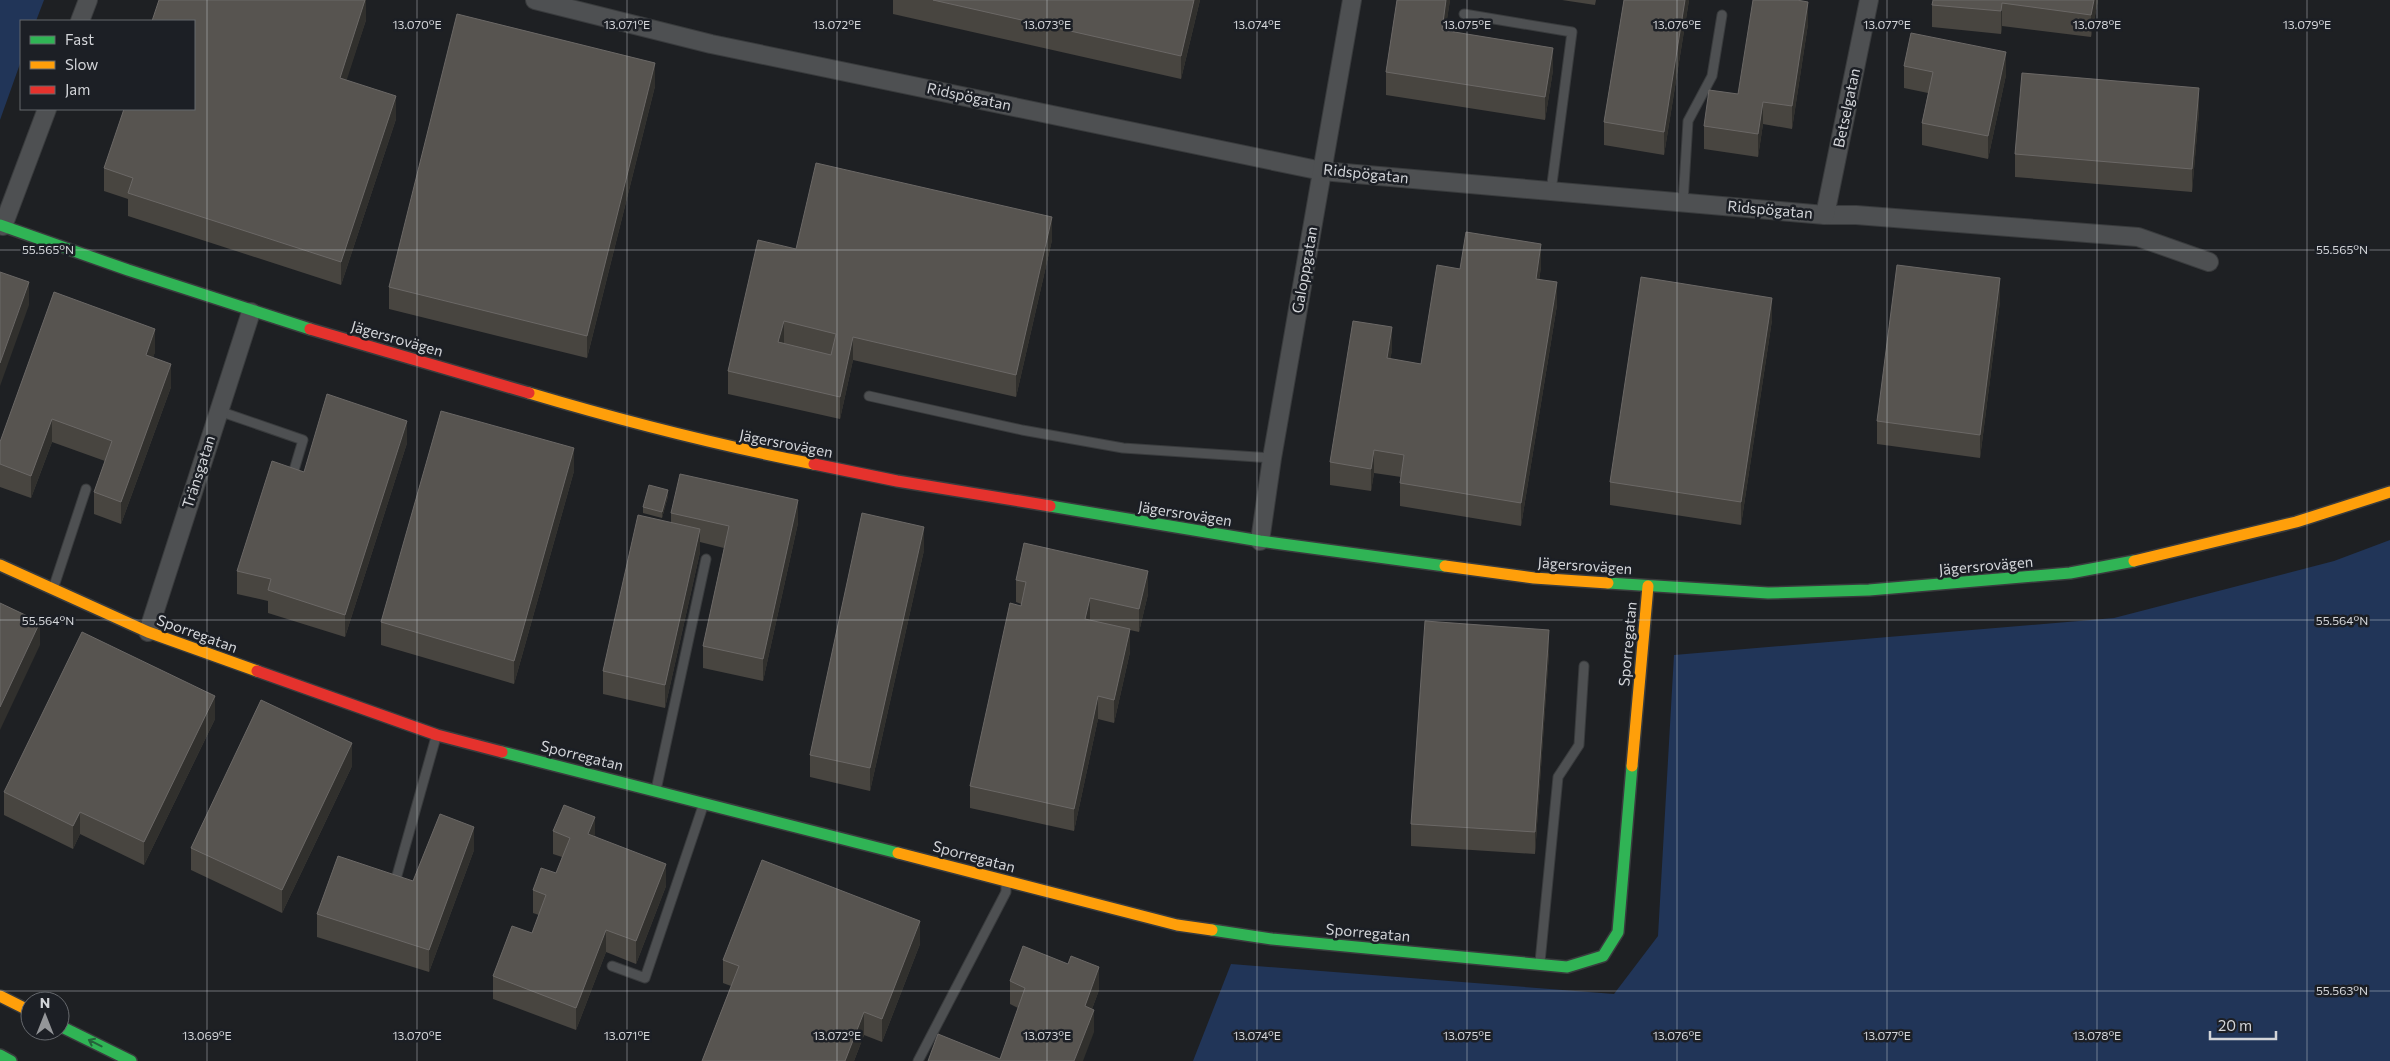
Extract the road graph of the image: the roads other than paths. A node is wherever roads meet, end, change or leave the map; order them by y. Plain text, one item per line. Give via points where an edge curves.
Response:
1 (88, 0) edge
2 (535, 0) edge
3 (1352, 0) edge
4 (1869, 0) edge
5 (1464, 14) dead end
6 (1722, 15) dead end
7 (80, 20) edge
8 (47, 110) edge
9 (1322, 171) junction
10 (1551, 191) junction
11 (1683, 203) junction
12 (1824, 215) junction
13 (1, 225) edge
14 (2209, 262) dead end
15 (251, 312) junction
16 (869, 396) dead end
17 (219, 411) junction
18 (1272, 458) junction
19 (292, 477) edge
20 (86, 489) dead end
21 (2390, 492) edge
22 (1260, 541) junction
23 (706, 559) dead end
24 (0, 565) edge
25 (1648, 586) junction
26 (53, 589) junction
27 (148, 632) junction
28 (1584, 666) dead end
29 (437, 735) junction
30 (656, 790) junction
31 (704, 803) junction
32 (1006, 881) junction
33 (394, 887) edge
34 (1540, 964) junction
35 (612, 966) dead end
36 (0, 996) edge
37 (20, 1006) edge
38 (70, 1031) edge
39 (0, 1055) edge
40 (12, 1061) edge
41 (131, 1061) edge
42 (918, 1061) edge

1 - 7 street
2 - 9 street, Ridspögatan via 721,46
3 - 9 street, Galoppgatan
4 - 12 street, Betselgatan
5 - 10 lane via 1572,32
6 - 11 lane via 1712,76 1688,121
8 - 13 street
9 - 10 street, Ridspögatan
9 - 18 street, Galoppgatan
10 - 11 street, Ridspögatan
11 - 12 street, Ridspögatan
12 - 14 street, Ridspögatan via 2138,237
13 - 15 main road, Jägersrovägen
15 - 17 street, Tränsgatan
15 - 22 main road, Jägersrovägen via 624,421 736,449 897,481
16 - 18 lane via 1022,430 1124,448
17 - 19 lane via 303,440
17 - 27 street, Tränsgatan
18 - 22 street, Galoppgatan
20 - 26 lane
21 - 25 main road, Jägersrovägen via 2288,524 2070,573 1869,590 1768,593
22 - 25 main road, Jägersrovägen via 1534,578
23 - 30 lane
24 - 26 main road, Sporregatan
25 - 34 main road, Sporregatan via 1618,932 1603,956 1568,967
26 - 27 main road, Sporregatan
27 - 29 main road, Sporregatan
28 - 34 lane via 1579,746 1558,777
29 - 30 main road, Sporregatan
29 - 33 lane
30 - 31 main road, Sporregatan
31 - 32 main road, Sporregatan
31 - 35 lane via 645,978
32 - 34 main road, Sporregatan via 1177,925 1272,939
32 - 42 lane via 1006,892
36 - 37 main road
41 -> 38 main road
39 - 40 main road

